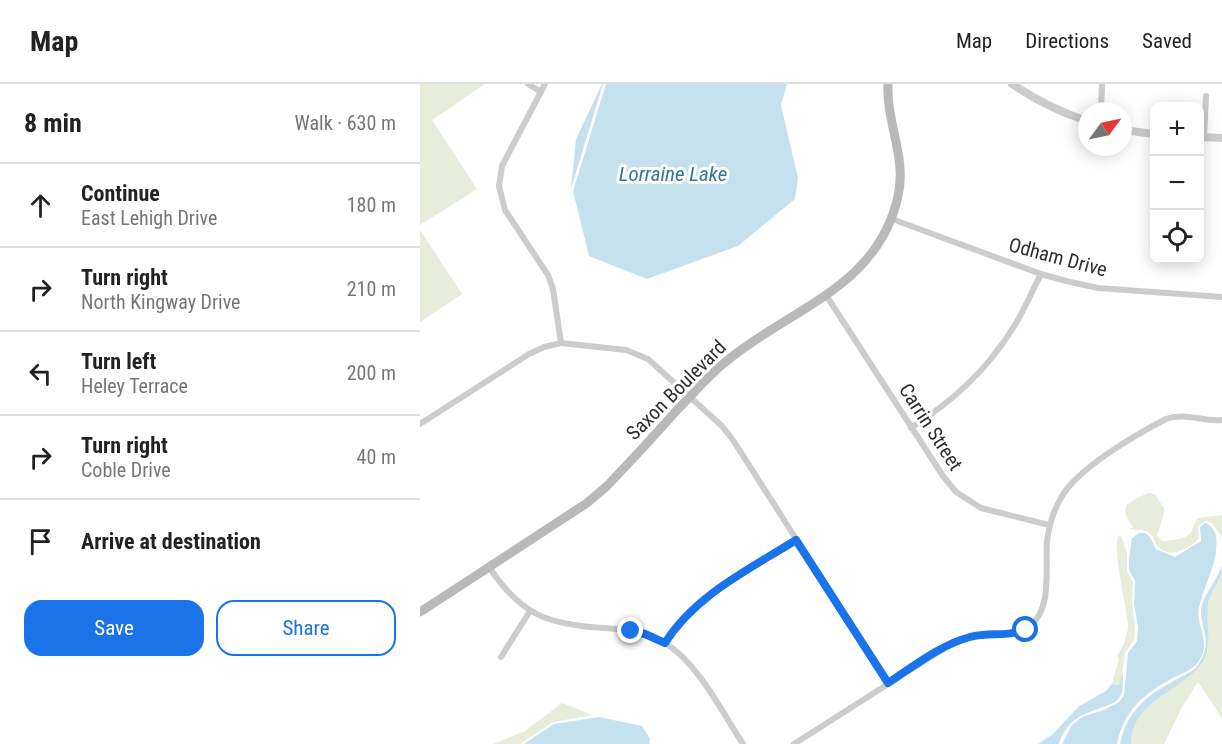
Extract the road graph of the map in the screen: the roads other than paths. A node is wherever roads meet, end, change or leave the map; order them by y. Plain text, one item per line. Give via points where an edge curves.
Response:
1 (528, 84) edge
2 (545, 84) edge
3 (888, 84) edge
4 (1012, 84) edge
5 (1102, 84) edge
6 (541, 92) junction
7 (1206, 96) dead end
8 (1101, 102) edge
9 (1204, 116) edge
10 (1078, 118) edge
11 (1132, 131) edge
12 (1150, 133) edge
13 (1204, 137) edge
14 (1222, 138) edge
15 (892, 219) junction
16 (1041, 273) junction
17 (826, 295) junction
18 (1222, 297) edge
19 (561, 343) junction
20 (690, 397) junction
21 (1222, 420) edge
22 (420, 424) edge
23 (911, 428) junction
24 (1049, 525) junction
25 (796, 540) junction
26 (489, 567) junction
27 (530, 610) junction
28 (420, 612) edge
29 (665, 643) junction
30 (501, 657) dead end
31 (888, 683) junction
32 (743, 744) edge
33 (794, 744) edge

1 - 6 street
2 - 6 street
3 - 15 main road, Saxon Boulevard via 901,163
4 - 10 street via 1035,100
5 - 8 street
6 - 19 street via 499,176 505,210 554,289
7 - 9 street
11 - 12 street
13 - 14 street
15 - 16 street, Odham Drive
15 - 17 main road, Saxon Boulevard via 866,262
16 - 18 street, Odham Drive via 1098,288
16 - 23 street via 1015,326 989,363 961,392
17 - 20 main road, Saxon Boulevard via 729,358
17 - 23 street, Carrin Street
19 - 20 street via 639,355
19 - 22 street via 529,354
20 - 25 street via 722,426
20 - 26 main road, Saxon Boulevard via 587,503
21 - 24 street via 1175,415 1155,424 1072,481
23 - 24 street, Carrin Street via 943,476 965,500 981,508
24 - 31 street via 1042,612 1035,622 1017,633 986,634 954,642
25 - 29 street via 708,596 690,611
25 - 31 street
26 - 27 street via 501,586
26 - 28 main road, Saxon Boulevard
27 - 29 street via 561,624 631,631
27 - 30 street
29 - 32 street via 698,675
31 - 33 street

